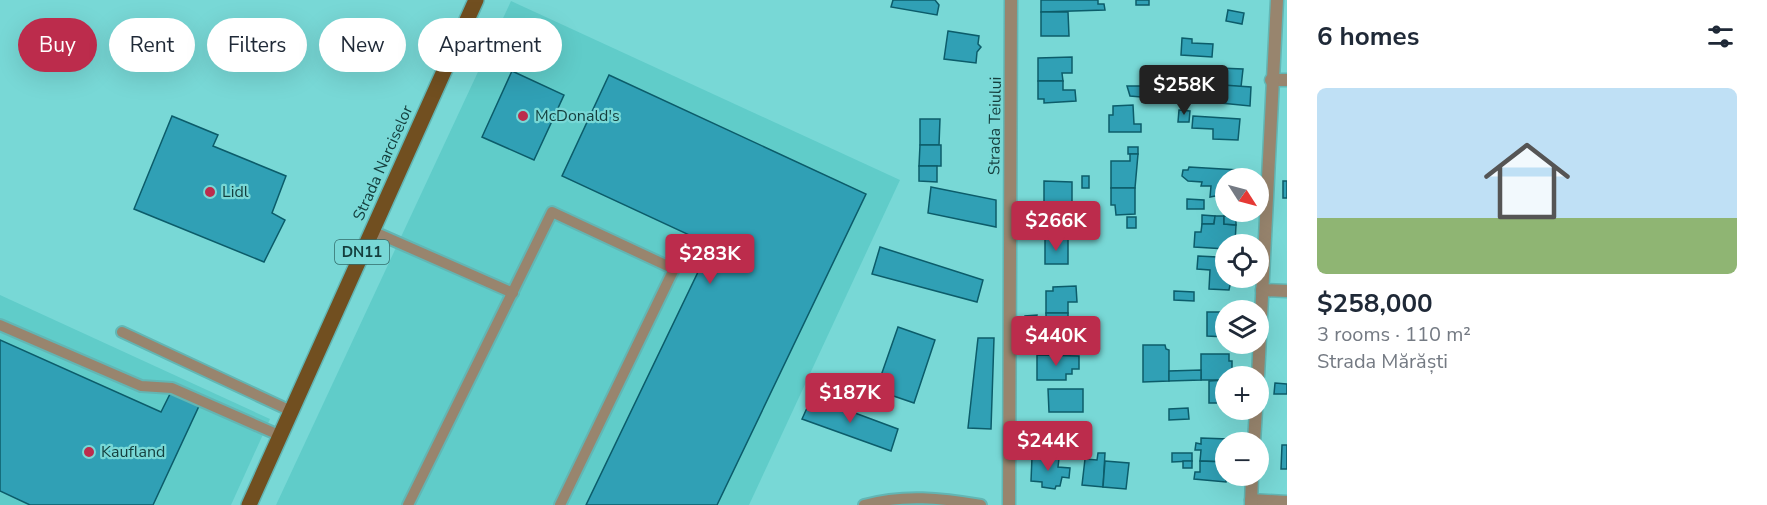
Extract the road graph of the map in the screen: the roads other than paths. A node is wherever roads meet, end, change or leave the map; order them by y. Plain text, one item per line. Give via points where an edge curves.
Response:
1 (476, 0) edge
2 (1011, 0) edge
3 (1276, 0) edge
4 (1271, 80) junction
5 (1287, 80) edge
6 (372, 231) junction
7 (1262, 290) junction
8 (1287, 291) edge
9 (513, 293) junction
10 (0, 325) edge
11 (122, 332) dead end
12 (1258, 366) edge
13 (291, 411) junction
14 (281, 436) junction
15 (1252, 486) edge
16 (1251, 502) edge
17 (1287, 502) edge
18 (249, 505) edge
19 (408, 505) edge
20 (560, 505) edge
21 (864, 505) edge
22 (981, 505) edge
23 (1009, 505) edge

1 - 6 main road, Strada Narciselor / DN11
2 - 23 street, Strada Teiului
3 - 4 street
4 - 5 street
4 - 7 street
6 - 9 lane
6 - 13 main road, Strada Narciselor / DN11
7 - 8 street
7 - 12 street
9 - 19 lane
9 - 20 lane via 552,212 674,269
10 - 14 lane via 141,386 172,388
11 - 13 lane
13 - 14 main road, Strada Narciselor / DN11
14 - 18 main road, Strada Narciselor / DN11
15 - 16 street
16 - 17 street
21 - 22 lane via 889,498 931,498

